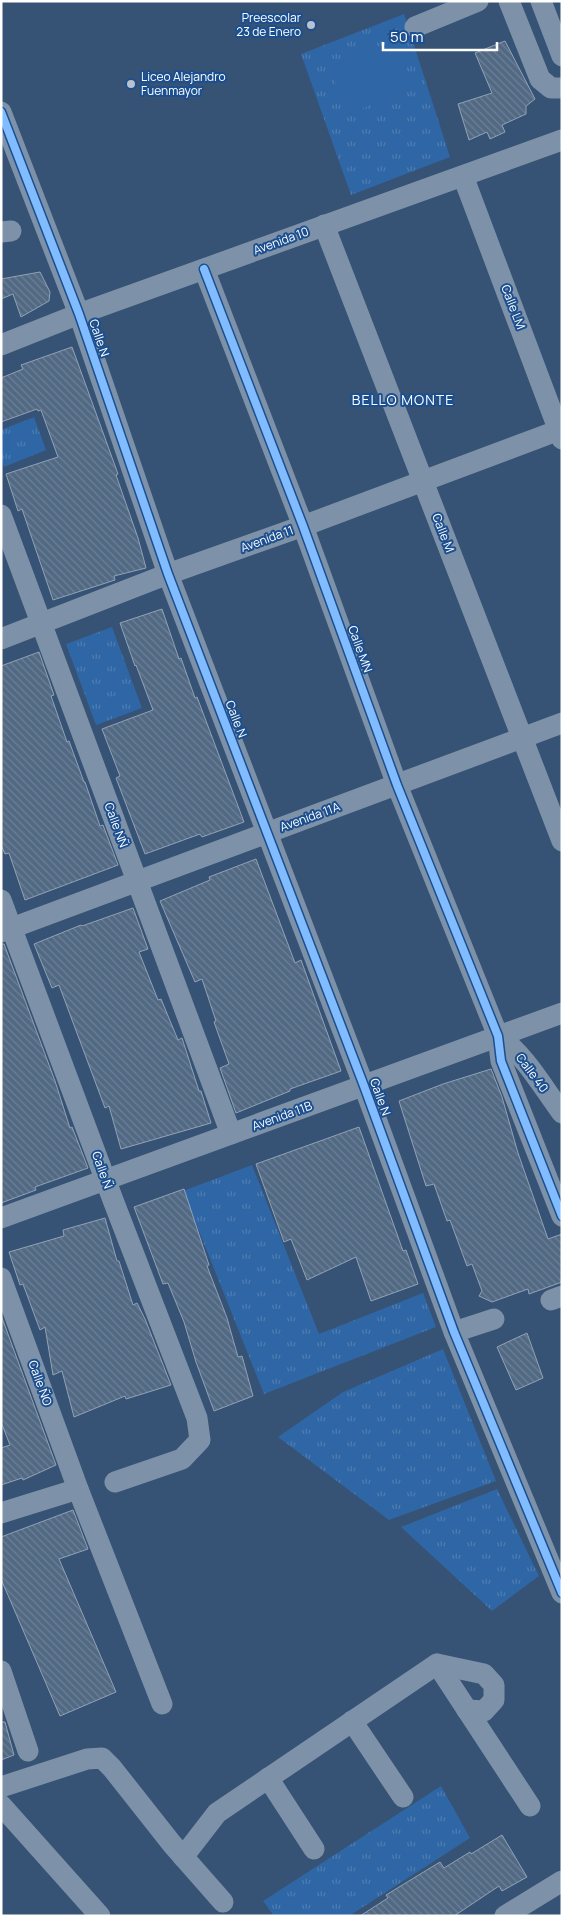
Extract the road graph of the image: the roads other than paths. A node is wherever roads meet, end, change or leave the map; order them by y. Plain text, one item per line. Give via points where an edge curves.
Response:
1 (478, 1) edge
2 (509, 1) edge
3 (541, 1) edge
4 (415, 27) dead end
5 (562, 56) edge
6 (562, 88) edge
7 (1, 112) edge
8 (562, 140) edge
9 (463, 176) junction
10 (324, 225) junction
11 (204, 269) junction
12 (79, 314) junction
13 (1, 345) edge
14 (561, 433) edge
15 (422, 481) junction
16 (1, 515) edge
17 (303, 526) junction
18 (168, 574) junction
19 (42, 624) junction
20 (1, 639) edge
21 (562, 723) edge
22 (521, 737) junction
23 (397, 785) junction
24 (267, 832) junction
25 (562, 841) edge
26 (137, 881) junction
27 (1, 900) edge
28 (6, 930) edge
29 (562, 1013) edge
30 (498, 1036) junction
31 (364, 1086) junction
32 (562, 1112) edge
33 (231, 1134) junction
34 (106, 1180) junction
35 (562, 1216) edge
36 (1, 1218) edge
37 (1, 1278) edge
38 (494, 1319) dead end
39 (454, 1332) junction
40 (115, 1482) dead end
41 (78, 1489) junction
42 (1, 1512) edge
43 (562, 1593) edge
44 (437, 1664) junction
45 (1, 1671) edge
46 (162, 1704) dead end
47 (467, 1710) junction
48 (352, 1721) junction
49 (28, 1751) dead end
50 (268, 1778) junction
51 (1, 1787) edge
52 (403, 1797) dead end
53 (1, 1804) edge
54 (530, 1806) dead end
55 (314, 1849) dead end
56 (183, 1857) junction
57 (562, 1882) edge
58 (223, 1902) dead end
59 (97, 1915) edge
60 (505, 1916) edge

1 - 4 street
2 - 6 street via 540,79 551,88
3 - 5 street
7 - 12 street, Calle N
8 - 9 street, Avenida 10
9 - 10 street, Avenida 10
9 - 14 street, Calle LM
10 - 11 street, Avenida 10
10 - 15 street, Calle M
11 - 12 street, Avenida 10
11 - 17 street, Calle MN
12 - 13 street, Avenida 10
12 - 18 street, Calle N
14 - 15 street, Avenida 11
15 - 17 street, Avenida 11
15 - 22 street, Calle M
16 - 19 street, Calle NÑ
17 - 18 street, Avenida 11
17 - 23 street, Calle MN
18 - 19 street, Avenida 11
18 - 24 street, Calle N
19 - 20 street, Avenida 11
19 - 26 street, Calle NÑ
21 - 22 street, Avenida 11A
22 - 23 street, Avenida 11A
22 - 25 street, Calle M
23 - 24 street, Avenida 11A
23 - 30 street, Calle MN
24 - 26 street, Avenida 11A
24 - 31 street, Calle N
26 - 28 street, Avenida 11A
26 - 33 street, Calle NÑ
27 - 28 street, Calle Ñ
28 - 34 street, Calle Ñ
29 - 30 street, Avenida 11B
30 - 31 street, Avenida 11B
30 - 32 street, Calle 40 via 520,1056
30 - 35 street via 501,1061
31 - 33 street, Avenida 11B
31 - 39 street, Calle N
33 - 34 street, Avenida 11B
34 - 36 street, Avenida 11B
34 - 40 street, Calle Ñ via 197,1418 200,1440 182,1459
37 - 41 street, Calle ÑO
38 - 39 street
39 - 43 street, Calle N
41 - 42 street
41 - 46 street, Calle ÑO
44 - 47 street
44 - 47 street via 484,1674 494,1685 494,1700 484,1711
44 - 48 street
45 - 49 street
47 - 54 street
48 - 50 street
48 - 52 street
50 - 55 street
50 - 56 street via 217,1813
51 - 56 street via 87,1759 102,1758
53 - 59 street
56 - 58 street
57 - 60 street

